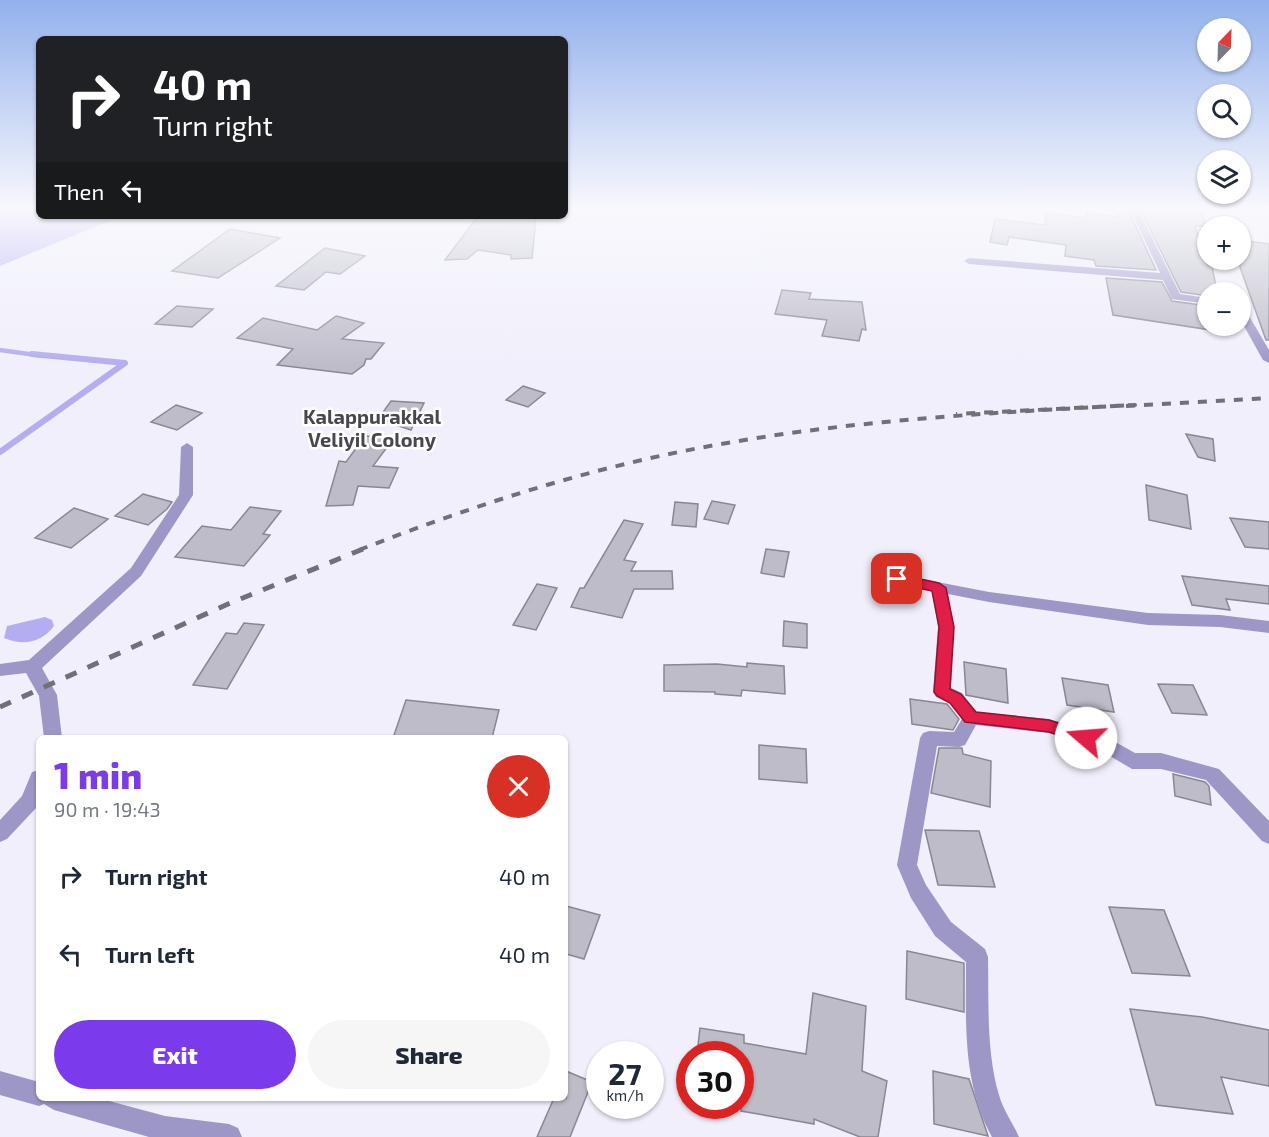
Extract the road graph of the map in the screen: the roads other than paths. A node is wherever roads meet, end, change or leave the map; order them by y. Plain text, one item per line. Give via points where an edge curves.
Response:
1 (1159, 260) edge
2 (969, 261) dead end
3 (1167, 277) junction
4 (1197, 300) edge
5 (1251, 328) edge
6 (1269, 360) edge
7 (187, 447) dead end
8 (897, 579) dead end
9 (939, 588) junction
10 (1269, 627) edge
11 (33, 666) junction
12 (0, 670) edge
13 (971, 718) junction
14 (53, 735) edge
15 (36, 786) edge
16 (0, 833) edge
17 (1269, 835) edge
18 (0, 1083) edge
19 (36, 1093) edge
20 (64, 1101) edge
21 (229, 1137) edge
22 (1006, 1137) edge

1 - 3 street
2 - 3 street
3 - 4 street via 1176,297
5 - 6 street
7 - 11 street via 186,495 136,572
8 - 9 street
9 - 10 street via 1148,619
9 - 13 street via 946,627 942,692 956,698
11 - 12 street
11 - 14 street via 48,695
13 - 17 street via 1049,726 1104,744 1132,761 1161,762 1212,774
13 - 22 street via 959,740 929,738 907,865 918,891 943,929 976,957 978,1058 994,1120
15 - 16 street via 30,801
18 - 19 street
20 - 21 street via 165,1130

